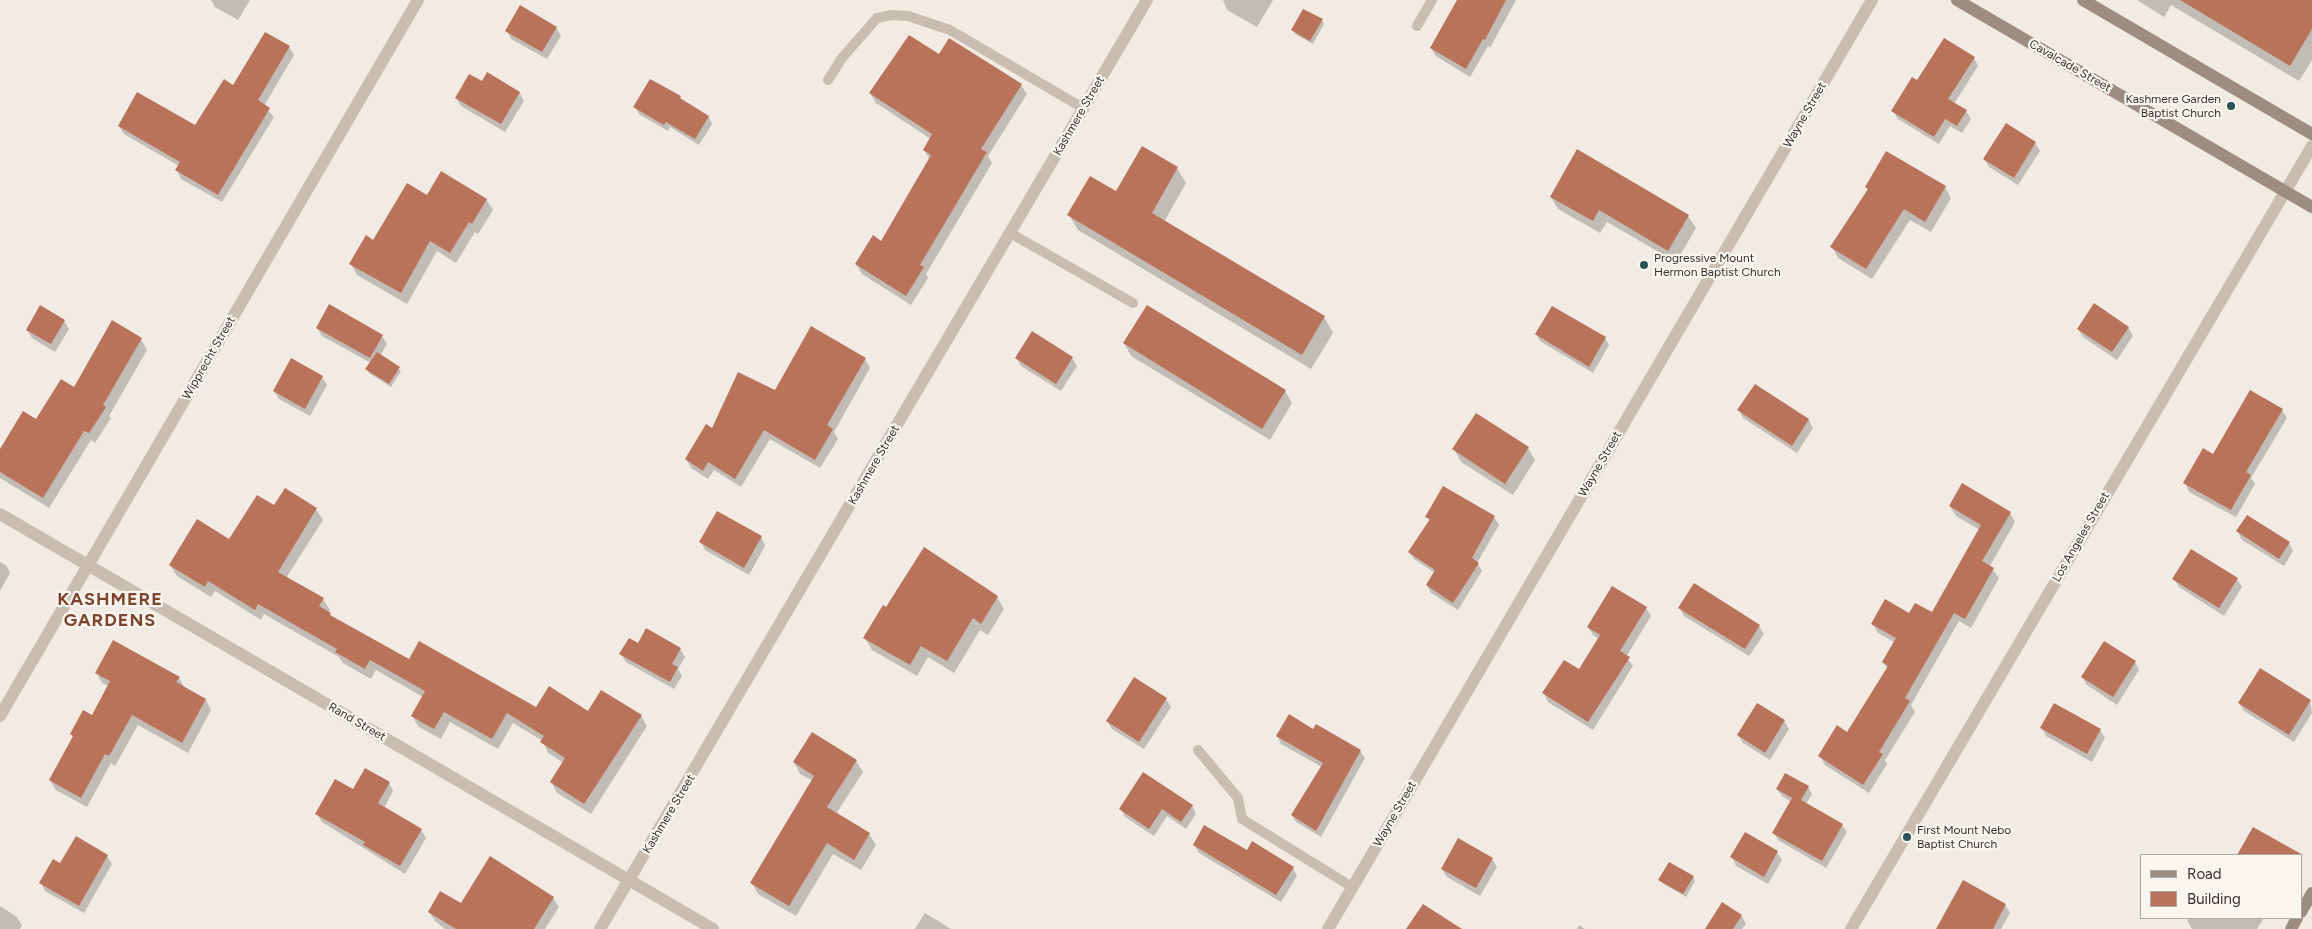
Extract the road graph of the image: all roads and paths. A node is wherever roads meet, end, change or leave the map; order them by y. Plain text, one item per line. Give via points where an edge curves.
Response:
1 (418, 0) edge
2 (1147, 0) edge
3 (1432, 0) edge
4 (1872, 0) edge
5 (1957, 0) edge
6 (2083, 0) edge
7 (1417, 26) dead end
8 (828, 80) dead end
9 (1084, 108) junction
10 (2312, 134) edge
11 (2312, 146) edge
12 (2284, 191) junction
13 (2312, 207) edge
14 (1010, 233) junction
15 (1133, 304) dead end
16 (0, 514) edge
17 (87, 565) junction
18 (0, 716) edge
19 (1198, 750) dead end
20 (629, 880) junction
21 (1352, 887) junction
22 (2312, 893) edge
23 (2302, 910) edge
24 (600, 929) edge
25 (713, 929) edge
26 (1328, 929) edge
27 (1851, 929) edge

1 - 17 street, Wipprecht Street
2 - 9 street, Kashmere Street
3 - 7 lane
4 - 21 street, Wayne Street
5 - 12 main road, Cavalcade Street
6 - 10 main road
8 - 9 lane via 842,58 877,18 908,16 950,30
9 - 14 street, Kashmere Street
11 - 12 street, Los Angeles Street
12 - 13 main road, Cavalcade Street
12 - 27 street, Los Angeles Street
14 - 15 lane
14 - 20 street, Kashmere Street
16 - 17 street, Rand Street
17 - 18 street, Wipprecht Street
17 - 20 street, Rand Street
19 - 21 lane via 1238,798 1242,819
20 - 24 street, Kashmere Street
20 - 25 street, Rand Street
21 - 26 street, Wayne Street
22 - 23 main road

